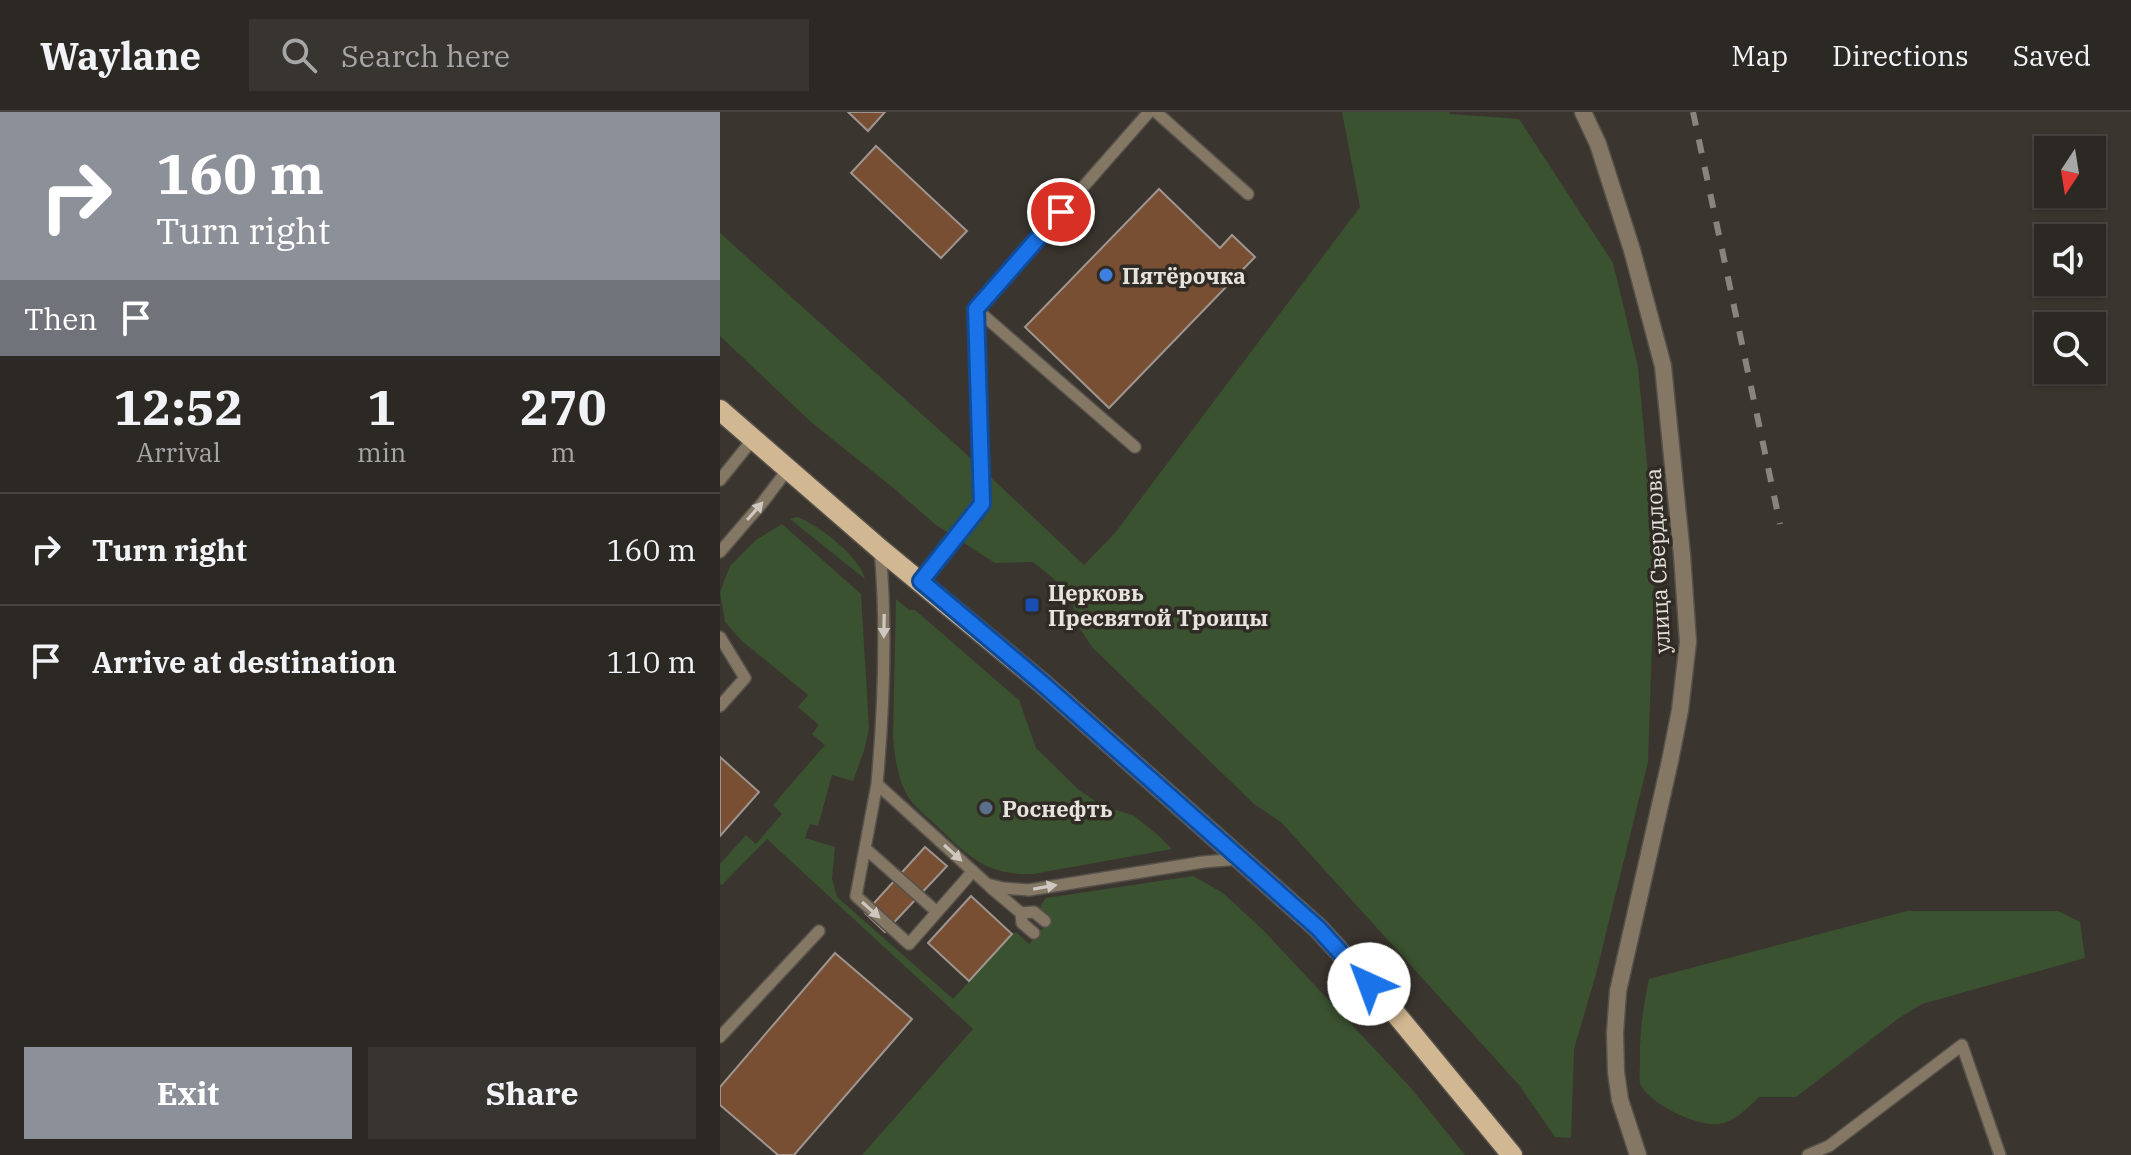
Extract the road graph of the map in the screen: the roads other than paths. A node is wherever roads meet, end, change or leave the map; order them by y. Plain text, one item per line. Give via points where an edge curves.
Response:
1 (1149, 112) edge
2 (1156, 112) edge
3 (1583, 112) edge
4 (1248, 194) dead end
5 (976, 309) junction
6 (720, 410) edge
7 (753, 439) junction
8 (1135, 447) dead end
9 (788, 469) junction
10 (720, 480) edge
11 (880, 549) junction
12 (720, 552) edge
13 (921, 581) junction
14 (720, 637) edge
15 (720, 706) edge
16 (877, 784) junction
17 (866, 849) junction
18 (1239, 859) junction
19 (973, 871) junction
20 (987, 884) junction
21 (937, 912) junction
22 (1021, 913) junction
23 (1045, 921) dead end
24 (819, 931) dead end
25 (1034, 933) dead end
26 (720, 1037) edge
27 (1512, 1155) edge
28 (1638, 1155) edge
29 (1808, 1155) edge
30 (2000, 1155) edge

1 - 5 lane
2 - 4 lane
3 - 28 street, улица Свердлова via 1632,250 1663,366 1688,642 1673,749 1618,991 1616,1072
5 - 8 lane
5 - 13 lane via 982,504
6 - 7 main road
7 - 9 main road
7 - 10 lane
9 - 11 main road
12 -> 9 lane
11 - 13 main road
11 -> 16 lane via 885,602
13 - 18 main road
14 - 15 lane via 745,678
16 - 17 lane
16 -> 19 lane
17 - 21 lane
17 -> 21 lane via 856,896 909,944
20 -> 18 lane via 1029,890
18 - 27 main road via 1318,928
19 - 20 lane
19 - 21 lane
20 - 22 lane
22 - 23 lane via 1034,912
22 - 25 lane via 1022,923
24 - 26 lane
29 - 30 lane via 1829,1146 1962,1045

